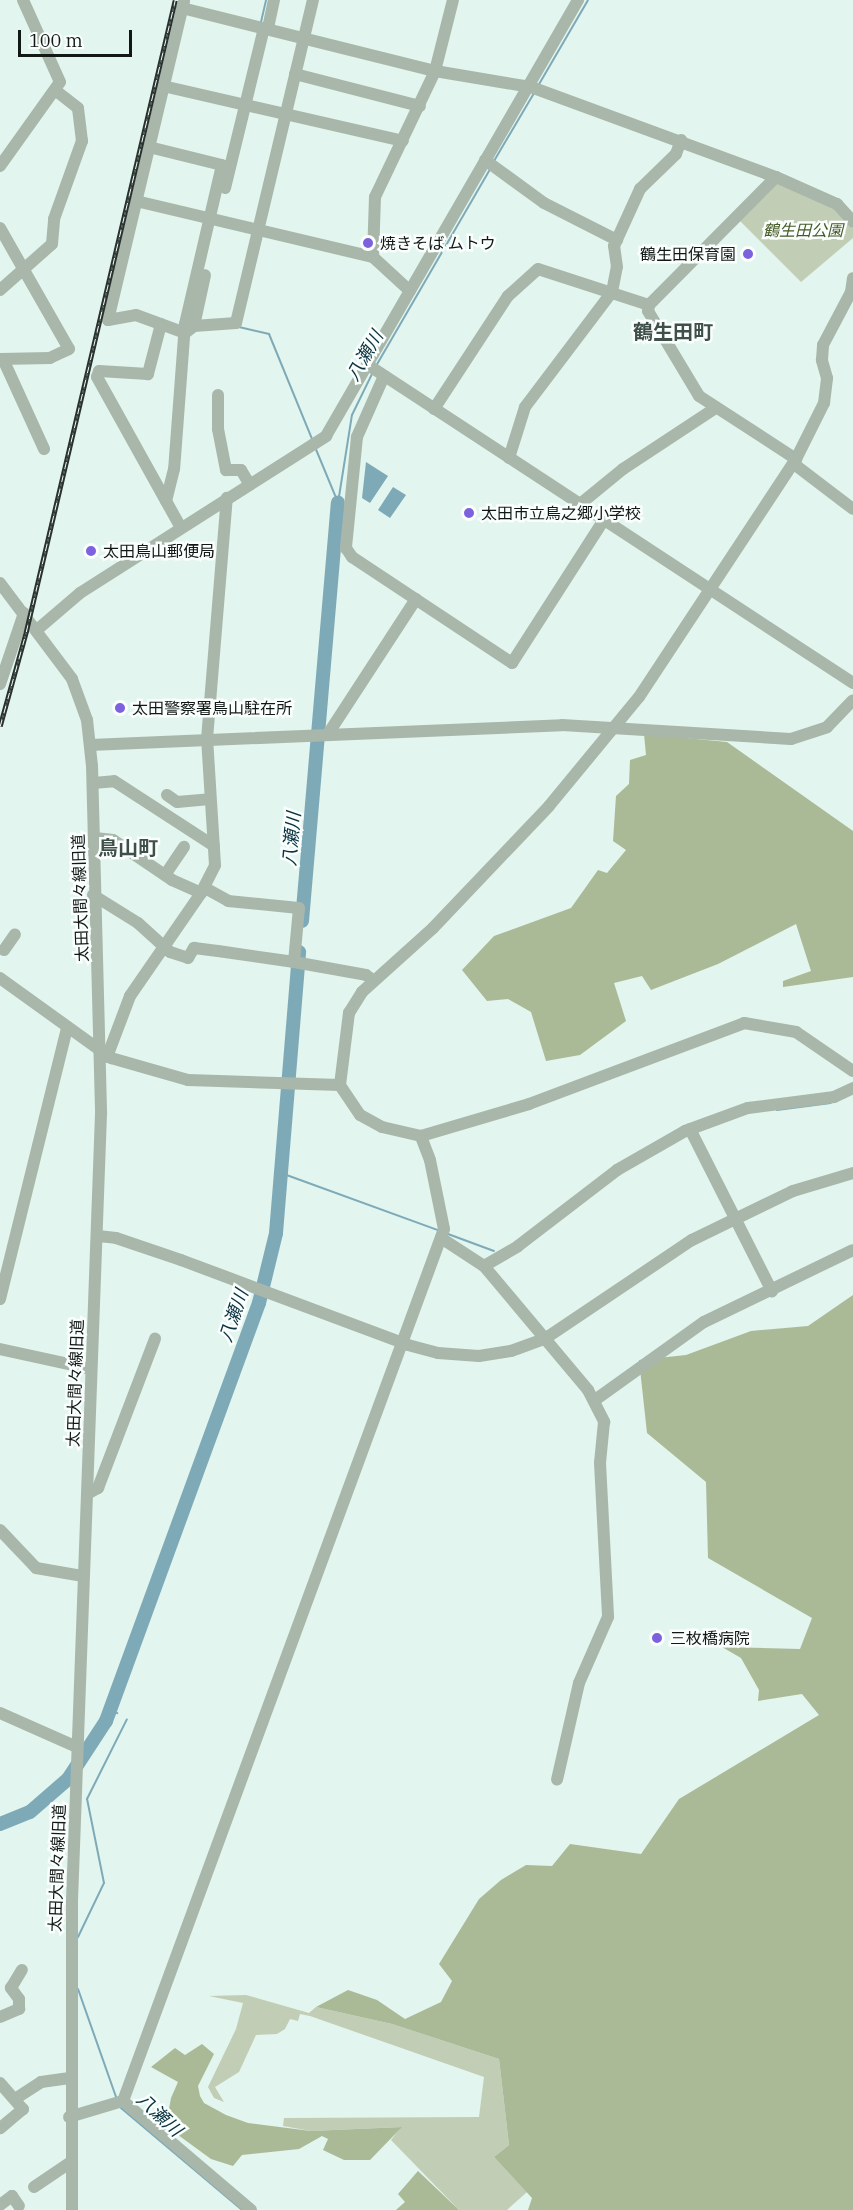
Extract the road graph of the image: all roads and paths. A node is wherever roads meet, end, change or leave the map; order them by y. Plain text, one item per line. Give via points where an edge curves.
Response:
1 (23, 0) edge
2 (274, 0) edge
3 (313, 0) edge
4 (453, 0) edge
5 (578, 0) edge
6 (183, 4) edge
7 (266, 28) junction
8 (304, 36) junction
9 (435, 71) junction
10 (295, 74) junction
11 (163, 86) junction
12 (533, 88) junction
13 (55, 90) junction
14 (246, 105) junction
15 (420, 106) junction
16 (286, 114) junction
17 (681, 140) junction
18 (403, 141) junction
19 (149, 147) junction
20 (485, 160) junction
21 (0, 166) edge
22 (776, 177) junction
23 (136, 201) junction
24 (852, 217) edge
25 (213, 219) junction
26 (0, 228) edge
27 (259, 230) junction
28 (617, 240) junction
29 (373, 257) junction
30 (24, 273) junction
31 (853, 278) edge
32 (0, 290) edge
33 (410, 291) junction
34 (612, 292) junction
35 (649, 305) junction
36 (160, 324) junction
37 (189, 329) junction
38 (1, 358) edge
39 (375, 370) junction
40 (218, 395) dead end
41 (434, 409) junction
42 (714, 409) junction
43 (44, 449) dead end
44 (509, 458) junction
45 (795, 461) junction
46 (250, 485) junction
47 (227, 498) junction
48 (166, 501) junction
49 (579, 505) junction
50 (853, 509) edge
51 (603, 522) junction
52 (180, 526) junction
53 (0, 583) edge
54 (711, 591) junction
55 (416, 599) junction
56 (24, 613) junction
57 (38, 629) junction
58 (853, 683) edge
59 (0, 684) edge
60 (853, 700) edge
61 (618, 726) junction
62 (321, 735) junction
63 (207, 740) junction
64 (90, 745) junction
65 (93, 783) junction
66 (167, 795) dead end
67 (210, 799) junction
68 (95, 838) junction
69 (214, 846) junction
70 (184, 848) dead end
71 (165, 875) junction
72 (203, 890) junction
73 (93, 895) junction
74 (15, 934) dead end
75 (163, 947) junction
76 (4, 950) dead end
77 (298, 962) junction
78 (0, 978) edge
79 (373, 980) junction
80 (67, 1029) junction
81 (104, 1055) junction
82 (853, 1071) edge
83 (340, 1085) junction
84 (853, 1088) edge
85 (690, 1129) junction
86 (421, 1136) junction
87 (853, 1173) edge
88 (735, 1217) junction
89 (98, 1236) junction
90 (441, 1238) junction
91 (853, 1250) edge
92 (484, 1266) junction
93 (772, 1291) junction
94 (0, 1299) edge
95 (546, 1338) junction
96 (155, 1339) dead end
97 (403, 1342) junction
98 (0, 1349) edge
99 (91, 1369) junction
100 (595, 1400) junction
101 (87, 1494) junction
102 (0, 1530) edge
103 (83, 1576) junction
104 (0, 1713) edge
105 (77, 1750) junction
106 (557, 1780) dead end
107 (21, 1970) dead end
108 (0, 2017) edge
109 (70, 2078) junction
110 (0, 2083) edge
111 (15, 2099) junction
112 (119, 2102) junction
113 (69, 2117) junction
114 (0, 2128) edge
115 (71, 2162) junction
116 (34, 2187) dead end
117 (0, 2205) edge
118 (18, 2206) dead end
119 (72, 2210) edge
120 (251, 2210) edge

1 - 13 street via 60,81
2 - 7 street
3 - 8 street
4 - 9 street
5 - 12 street
6 - 7 street
6 - 11 street
7 - 8 street
7 - 14 street
8 - 9 street
8 - 10 street
9 - 12 street
9 - 15 street
10 - 15 street
10 - 16 street
11 - 14 street
11 - 19 street
12 - 17 street
12 - 20 street
13 - 21 street
13 - 30 street via 78,108 82,141 54,219 54,242
14 - 16 street
14 - 25 street
15 - 18 street
16 - 18 street
16 - 27 street
17 - 22 street
17 - 28 street via 676,154 644,182
18 - 29 street via 375,197
19 - 23 street
19 - 25 street via 222,165
20 - 28 street via 543,203
20 - 33 street
22 - 24 street via 837,204
22 - 35 street
23 - 25 street
23 - 36 street via 108,320 136,315
25 - 27 street
25 - 37 street
26 - 30 street
27 - 29 street
27 - 37 street via 236,323
28 - 34 street
29 - 33 street
30 - 32 street
30 - 38 street via 69,349 50,358
31 - 45 street via 851,292 824,345 824,403
33 - 39 street
34 - 35 street
34 - 41 street via 537,270 508,296
34 - 44 street via 525,407
35 - 42 street via 649,317 681,370
36 - 37 street
36 - 48 street via 148,374 99,370 97,377
37 - 48 street via 174,469
38 - 43 street
39 - 41 street
39 - 46 street via 326,436
39 - 55 street via 357,437 346,548 352,557
40 - 46 street via 218,429 226,470 241,471
41 - 44 street
42 - 45 street
42 - 49 street via 622,469
44 - 49 street
45 - 50 street
45 - 54 street
46 - 47 street
47 - 52 street
47 - 63 street
48 - 52 street
49 - 51 street
51 - 54 street
51 - 55 street via 512,663
52 - 57 street via 80,593
53 - 56 street, 太田大間々線旧道
54 - 58 street
54 - 61 street
55 - 62 street
56 - 57 street, 太田大間々線旧道
56 - 59 street
57 - 64 street, 太田大間々線旧道 via 72,680 87,720
60 - 61 street via 827,727 791,738
61 - 62 street
61 - 79 street via 433,928
62 - 63 street
63 - 64 street
63 - 67 street
64 - 65 street, 太田大間々線旧道
65 - 68 street, 太田大間々線旧道
65 - 69 street via 114,782
66 - 67 street via 177,802
67 - 69 street
68 - 71 street via 113,840
68 - 73 street, 太田大間々線旧道
69 - 72 street via 215,866
70 - 71 street
71 - 72 street
72 - 75 street
72 - 77 street via 228,901 299,908
73 - 75 street via 138,923
73 - 81 street, 太田大間々線旧道
74 - 76 street
75 - 77 street via 188,958 194,948
75 - 81 street via 130,996
77 - 79 street
78 - 80 street
79 - 83 street via 349,1013
80 - 81 street
80 - 94 street
81 - 83 street via 188,1080
81 - 89 street, 太田大間々線旧道
82 - 86 street via 796,1032 744,1023 529,1104
83 - 86 street via 360,1116 382,1127
84 - 85 street via 834,1097 748,1108
85 - 88 street
85 - 92 street via 617,1170 518,1246
86 - 90 street via 442,1211
87 - 88 street via 793,1191
88 - 93 street
88 - 95 street via 673,1252
89 - 97 street via 116,1238
89 - 99 street, 太田大間々線旧道
90 - 92 street
90 - 97 street
91 - 93 street
92 - 95 street
93 - 100 street via 704,1322
95 - 97 street via 511,1351 479,1356 438,1353
95 - 100 street
96 - 101 street via 98,1488
97 - 112 street
98 - 99 street
99 - 101 street, 太田大間々線旧道
100 - 106 street via 604,1422 600,1463 608,1617 579,1683
101 - 103 street, 太田大間々線旧道
102 - 103 street via 36,1568
103 - 105 street, 太田大間々線旧道
104 - 105 street
105 - 109 street, 太田大間々線旧道
107 - 108 street via 11,1988 19,1999 19,2009
109 - 111 street via 41,2082
109 - 113 street, 太田大間々線旧道
110 - 111 street
111 - 114 street via 23,2109
112 - 113 street
112 - 120 street
113 - 115 street, 太田大間々線旧道
115 - 116 street
115 - 119 street, 太田大間々線旧道
117 - 118 street via 12,2196

